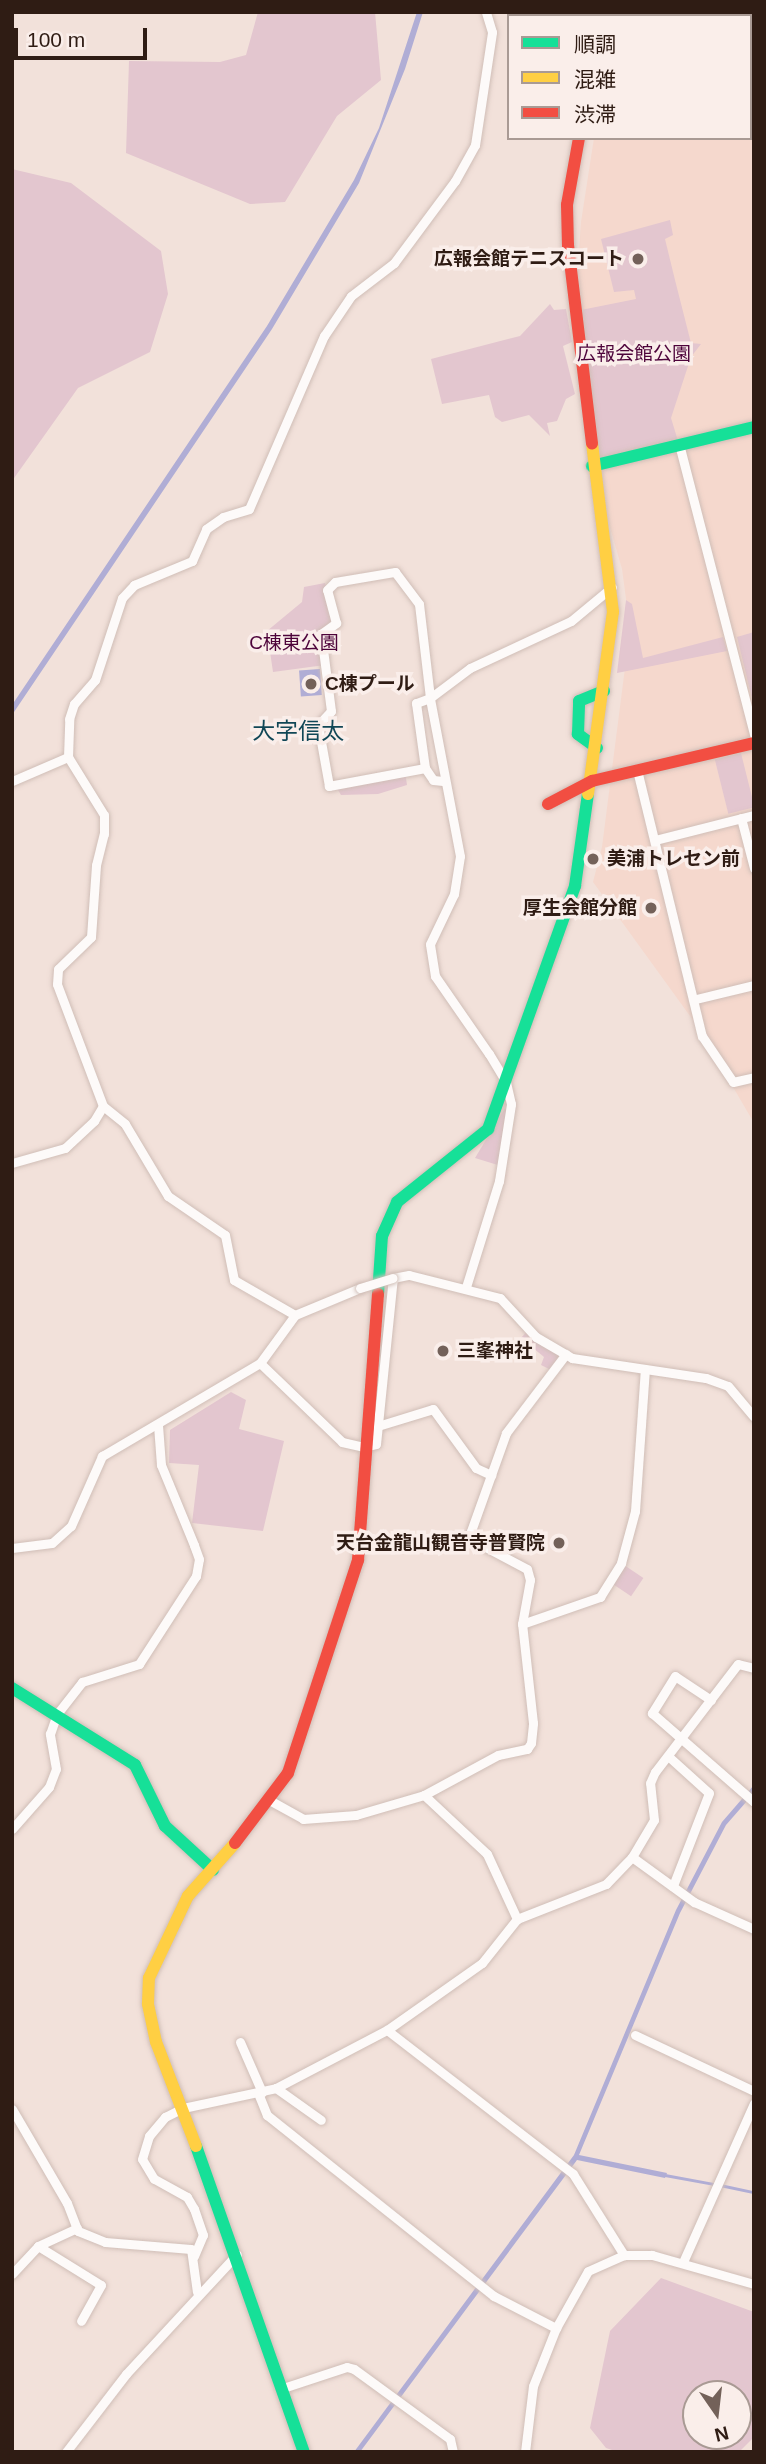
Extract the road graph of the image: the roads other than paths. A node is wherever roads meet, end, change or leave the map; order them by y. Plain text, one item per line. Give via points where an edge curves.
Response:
1 (486, 12) edge
2 (579, 140) edge
3 (754, 427) edge
4 (679, 444) junction
5 (593, 466) junction
6 (612, 587) junction
7 (604, 691) junction
8 (430, 698) junction
9 (754, 735) edge
10 (754, 743) edge
11 (597, 748) junction
12 (68, 757) junction
13 (425, 768) junction
14 (637, 770) junction
15 (12, 781) edge
16 (443, 781) junction
17 (593, 781) junction
18 (548, 804) dead end
19 (754, 814) edge
20 (741, 818) junction
21 (655, 840) junction
22 (754, 868) edge
23 (754, 985) edge
24 (696, 999) junction
25 (754, 1077) edge
26 (506, 1082) junction
27 (103, 1105) junction
28 (12, 1163) edge
29 (393, 1278) junction
30 (466, 1287) junction
31 (296, 1315) junction
32 (566, 1354) junction
33 (260, 1363) junction
34 (645, 1369) junction
35 (754, 1418) edge
36 (158, 1425) junction
37 (381, 1425) junction
38 (364, 1447) junction
39 (491, 1475) junction
40 (12, 1548) edge
41 (522, 1624) junction
42 (754, 1668) edge
43 (12, 1688) edge
44 (711, 1700) junction
45 (57, 1714) junction
46 (683, 1737) junction
47 (668, 1756) junction
48 (424, 1795) junction
49 (271, 1801) junction
50 (753, 1802) edge
51 (12, 1829) edge
52 (632, 1857) junction
53 (213, 1870) junction
54 (673, 1886) junction
55 (517, 1919) junction
56 (754, 1929) edge
57 (387, 2031) junction
58 (635, 2035) dead end
59 (240, 2042) dead end
60 (276, 2088) junction
61 (754, 2091) edge
62 (260, 2093) junction
63 (754, 2103) edge
64 (183, 2108) junction
65 (12, 2109) edge
66 (321, 2120) dead end
67 (77, 2228) junction
68 (38, 2246) junction
69 (237, 2254) junction
70 (624, 2255) junction
71 (194, 2256) junction
72 (683, 2262) junction
73 (12, 2274) edge
74 (754, 2284) edge
75 (197, 2292) junction
76 (82, 2321) dead end
77 (556, 2328) junction
78 (283, 2388) junction
79 (66, 2452) edge
80 (304, 2452) edge
81 (453, 2452) edge
82 (525, 2452) edge

1 - 12 street via 492,32 487,79 475,145 464,165 394,263 351,296 324,336 248,509 223,517 206,529 197,552 182,567 134,585 122,598 95,680 69,719
2 - 5 street via 567,226
3 - 4 street
4 - 5 street
4 - 9 street
5 - 6 street
6 - 7 street
6 - 8 street via 570,621 470,668
7 - 11 street
7 - 11 street via 579,701 578,734
8 - 13 street via 416,703
8 - 13 street via 419,604 395,572 335,582 327,590 336,623 321,634 331,711 318,725 329,786
8 - 16 street
10 - 14 street
11 - 17 street
12 - 15 street
12 - 27 street via 104,815 104,834 96,864 91,937 58,969 57,984
13 - 16 street via 433,780
14 - 17 street
14 - 21 street
16 - 26 street via 460,856 454,894 430,944 435,976
17 - 18 street
17 - 26 street via 575,886
19 - 20 street
20 - 21 street
20 - 22 street
21 - 24 street
23 - 24 street
24 - 25 street via 702,1035 733,1082
26 - 30 street via 511,1104 499,1181
26 - 38 street via 497,1111 477,1142 410,1189 388,1218 379,1258
27 - 28 street via 94,1121 65,1148
27 - 31 street via 125,1124 168,1196 225,1235 234,1280
29 - 30 street via 409,1275
29 - 31 street, bridge
29 - 37 street
30 - 32 street via 500,1298 536,1337
31 - 33 street
32 - 34 street via 594,1363
32 - 39 street via 506,1433
33 - 36 street
33 - 38 street via 333,1435
34 - 35 street via 728,1385
34 - 41 street via 635,1511 621,1563 600,1597
36 - 40 street via 102,1456 78,1514 52,1543
36 - 45 street via 161,1465 199,1559 196,1576 139,1664 82,1682
37 - 38 street via 376,1444
37 - 39 street via 433,1409 476,1468
38 - 49 street via 358,1560 351,1589 334,1626 292,1761
39 - 41 street via 471,1538 527,1569 530,1580
41 - 48 street via 533,1723 531,1743 527,1749 498,1755
42 - 44 street via 738,1664
43 - 45 street
44 - 46 street
44 - 46 street via 675,1676 652,1713
45 - 51 street via 50,1734 56,1769 50,1787
45 - 53 street via 135,1765 165,1826
46 - 47 street
46 - 50 street
47 - 52 street via 650,1783 654,1819
47 - 54 street via 709,1793
48 - 49 street via 356,1815 303,1819
48 - 55 street via 487,1854
49 - 53 street
52 - 54 street
52 - 55 street via 606,1884
53 - 64 street via 188,1896 149,1978 150,2020
54 - 56 street
55 - 57 street via 482,1963
57 - 60 street
57 - 70 street via 573,2174
58 - 61 street
59 - 62 street
60 - 62 street
60 - 66 street
62 - 64 street
62 - 77 street via 267,2115 485,2290
63 - 72 street
64 - 69 street
64 - 71 street via 165,2117 149,2136 142,2159 145,2170 187,2197 194,2209 203,2235
65 - 67 street
67 - 68 street
67 - 71 street via 105,2242 174,2244 191,2249
68 - 73 street
68 - 76 street via 101,2285
69 - 75 street
69 - 78 street
70 - 72 street
70 - 77 street via 589,2271
71 - 75 street
72 - 74 street
75 - 79 street
77 - 82 street via 533,2386
78 - 80 street
78 - 81 street via 347,2367 450,2439

